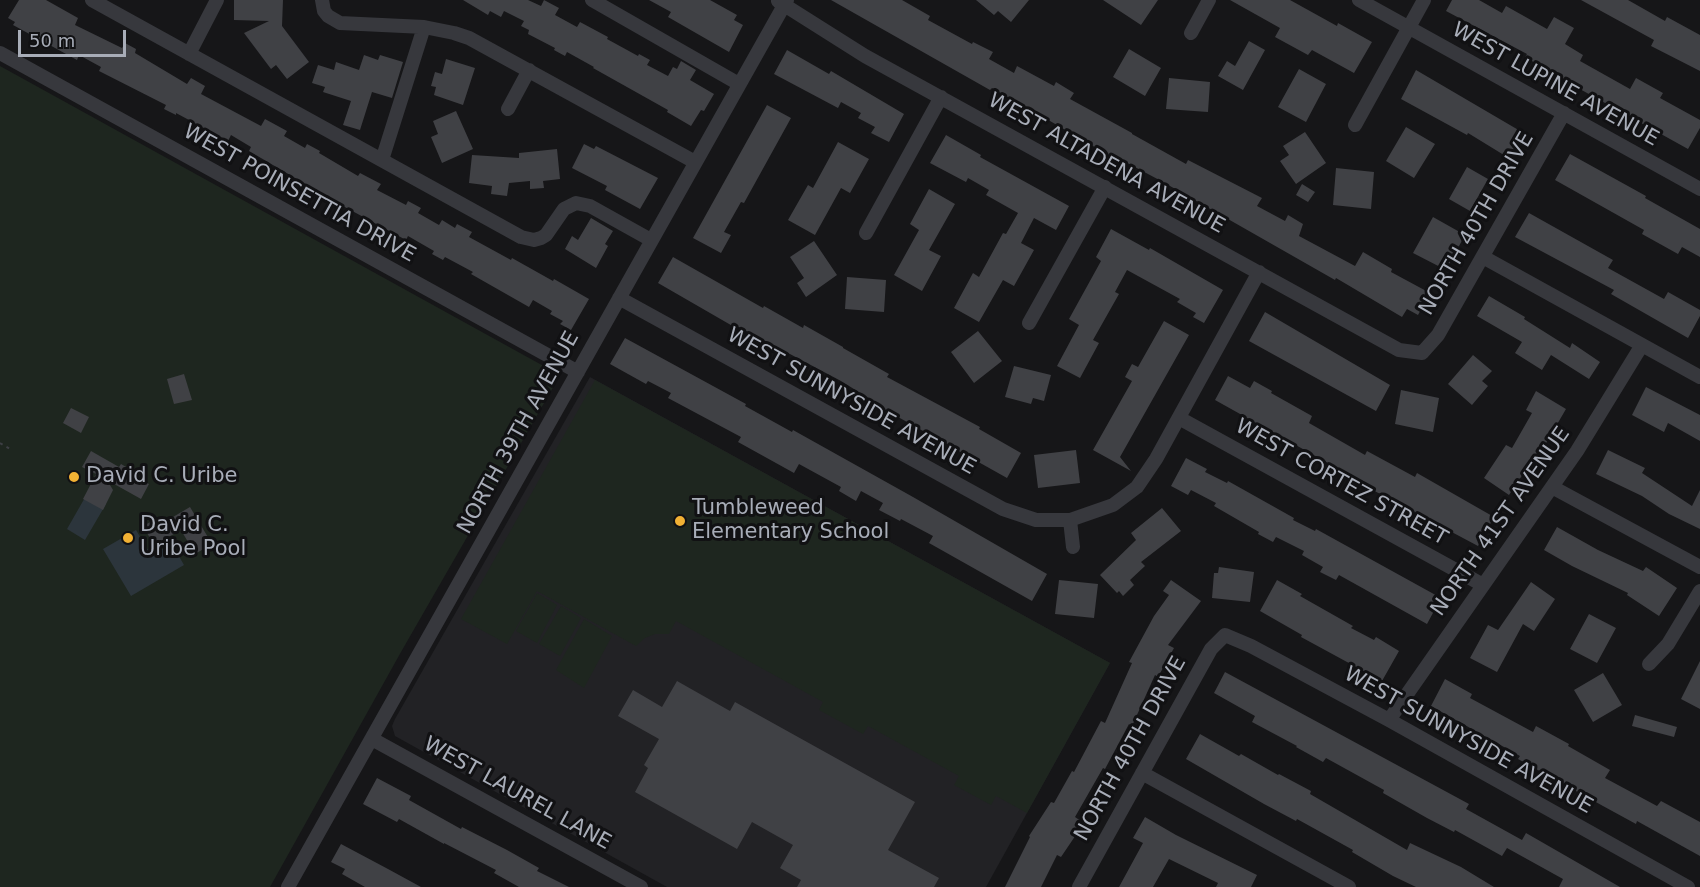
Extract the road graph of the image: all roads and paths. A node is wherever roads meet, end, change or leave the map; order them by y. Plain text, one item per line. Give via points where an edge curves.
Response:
1 (92, 0) edge
2 (217, 0) edge
3 (322, 0) edge
4 (592, 0) edge
5 (1209, 0) edge
6 (1359, 0) edge
7 (1424, 0) edge
8 (782, 2) edge
9 (424, 27) junction
10 (1409, 28) junction
11 (1191, 33) dead end
12 (0, 53) edge
13 (189, 54) junction
14 (529, 70) junction
15 (739, 84) junction
16 (941, 97) junction
17 (508, 109) dead end
18 (1564, 113) junction
19 (1355, 125) dead end
20 (382, 160) junction
21 (695, 162) junction
22 (1104, 187) junction
23 (1700, 189) edge
24 (866, 233) dead end
25 (651, 240) junction
26 (1483, 257) junction
27 (1259, 272) junction
28 (618, 298) junction
29 (1029, 323) dead end
30 (1642, 345) junction
31 (1422, 353) joint
32 (578, 372) junction
33 (1700, 377) edge
34 (1179, 418) junction
35 (0, 443) edge
36 (12, 450) dead end
37 (1552, 487) junction
38 (1070, 520) junction
39 (1073, 547) dead end
40 (1700, 567) edge
41 (1483, 585) junction
42 (1700, 591) edge
43 (1225, 635) joint
44 (1649, 664) dead end
45 (1389, 720) junction
46 (372, 739) junction
47 (1142, 773) junction
48 (293, 886) edge
49 (1683, 886) edge
50 (641, 887) edge
51 (1079, 887) edge
52 (1349, 887) edge

1 - 13 street
2 - 13 street
3 - 9 street via 328,16 346,24
4 - 15 street
5 - 11 street
6 - 10 street, WEST LUPINE AVENUE
7 - 10 street
8 - 15 street, NORTH 39TH AVENUE
8 - 16 street, WEST ALTADENA AVENUE via 847,46
9 - 14 street via 469,38
9 - 20 street
10 - 18 street, WEST LUPINE AVENUE
10 - 19 street
12 - 32 street, WEST POINSETTIA DRIVE
13 - 20 street
14 - 17 street
14 - 21 street
15 - 21 street, NORTH 39TH AVENUE
16 - 22 street, WEST ALTADENA AVENUE
16 - 24 street
18 - 23 street, WEST LUPINE AVENUE
18 - 26 street, NORTH 40TH DRIVE
20 - 25 street via 527,239 546,235 564,208 576,203 590,206
21 - 25 street, NORTH 39TH AVENUE
22 - 27 street, WEST ALTADENA AVENUE
22 - 29 street
25 - 28 street, NORTH 39TH AVENUE
26 - 30 street
26 - 31 street, NORTH 40TH DRIVE via 1438,335
27 - 31 street, WEST ALTADENA AVENUE via 1400,350
27 - 34 street, WEST SUNNYSIDE AVENUE
28 - 32 street, NORTH 39TH AVENUE
28 - 38 street, WEST SUNNYSIDE AVENUE via 1003,509 1036,520
30 - 33 street
30 - 37 street, NORTH 41ST AVENUE
32 - 46 street, NORTH 39TH AVENUE
34 - 38 street, WEST SUNNYSIDE AVENUE via 1137,487 1113,505
34 - 41 street, WEST CORTEZ STREET
35 - 36 path
37 - 40 street
37 - 41 street, NORTH 41ST AVENUE
38 - 39 street
41 - 45 street, NORTH 41ST AVENUE
42 - 44 street via 1668,644
43 - 45 street, WEST SUNNYSIDE AVENUE
43 - 47 street, NORTH 40TH DRIVE via 1211,649
45 - 49 street, WEST SUNNYSIDE AVENUE
46 - 48 street, NORTH 39TH AVENUE
46 - 50 street, WEST LAUREL LANE
47 - 51 street, NORTH 40TH DRIVE
47 - 52 street

